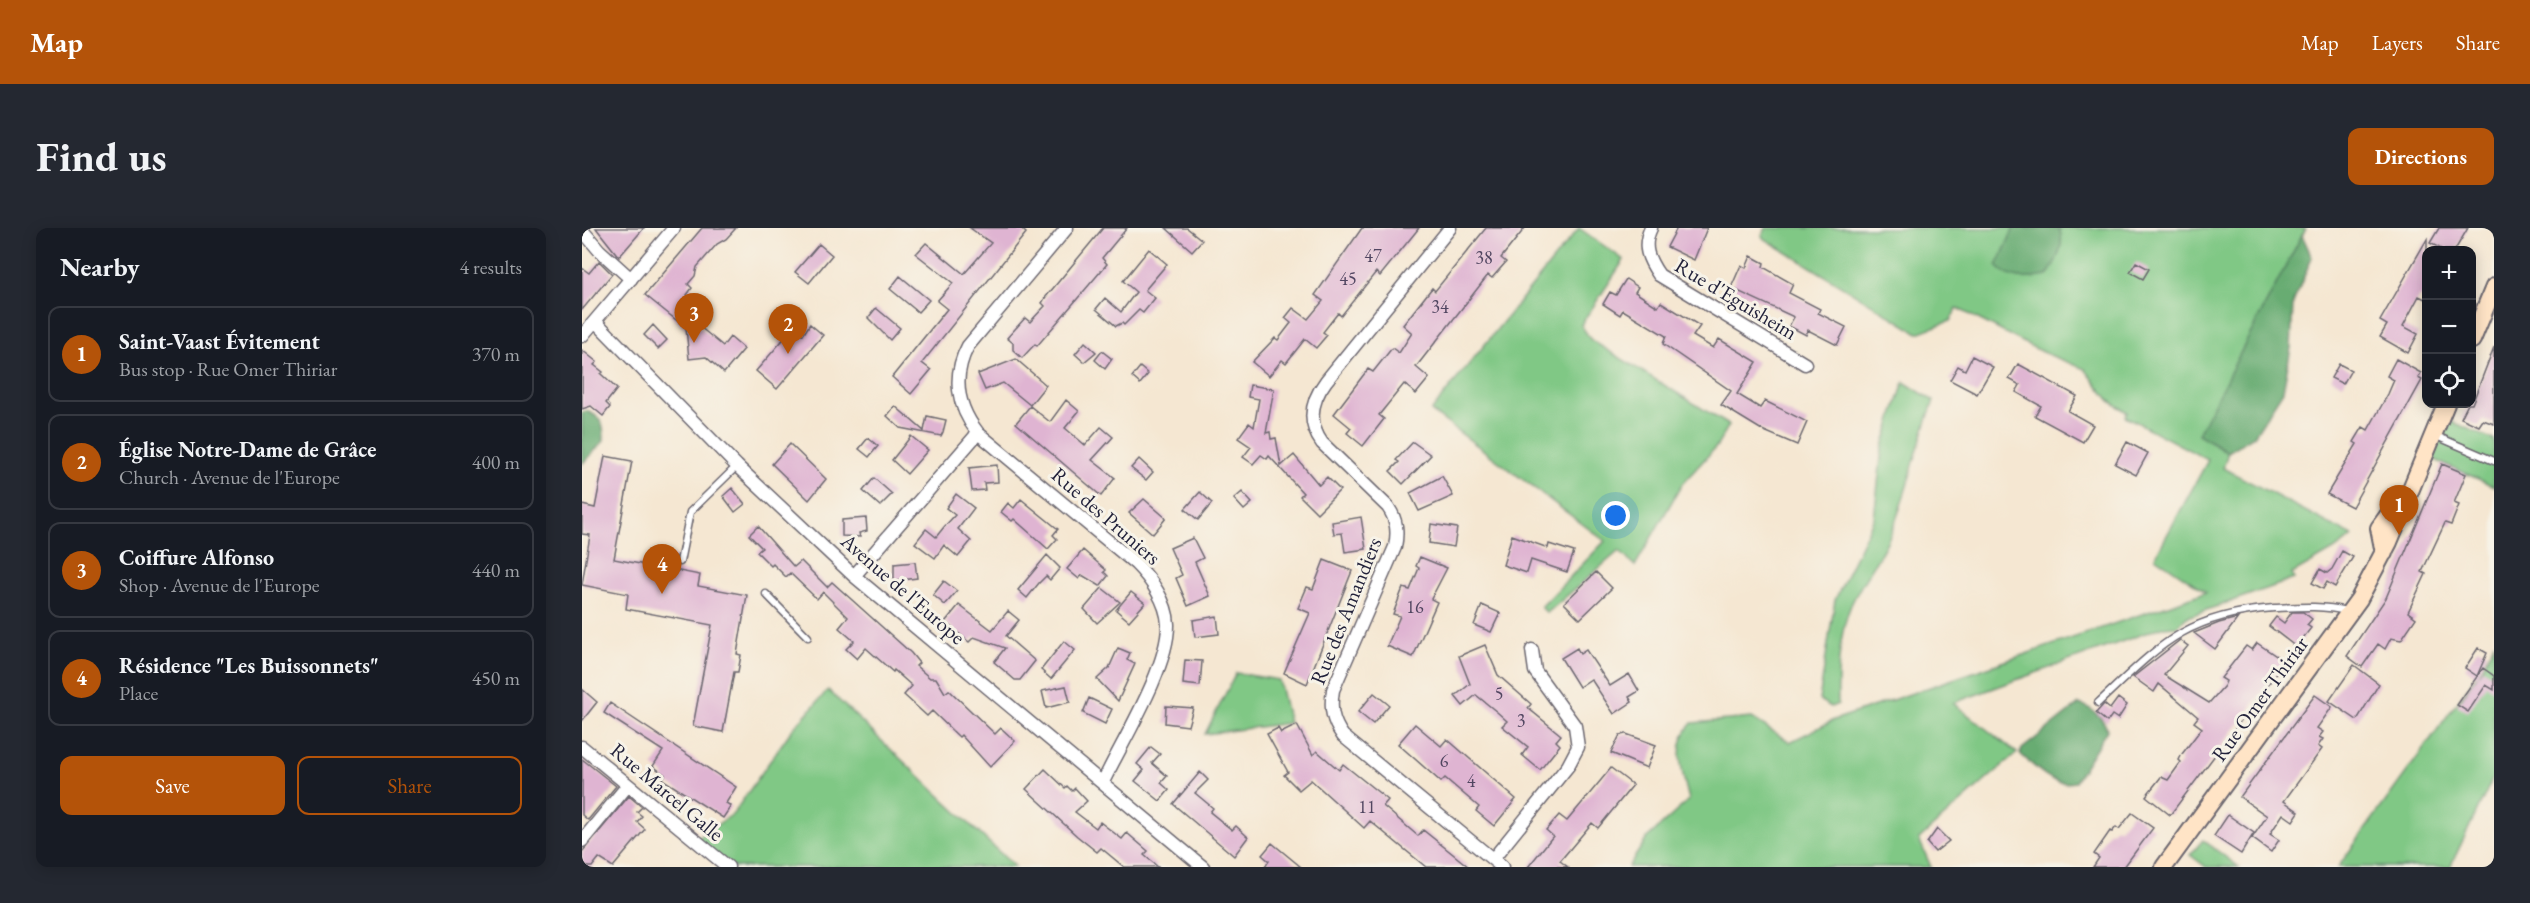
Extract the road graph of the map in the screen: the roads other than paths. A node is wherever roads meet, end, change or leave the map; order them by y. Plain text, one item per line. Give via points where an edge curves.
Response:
1 (674, 228) edge
2 (1067, 228) edge
3 (1450, 228) edge
4 (1651, 228) edge
5 (582, 230) edge
6 (631, 279) junction
7 (2494, 287) edge
8 (595, 321) junction
9 (2476, 330) edge
10 (582, 336) edge
11 (1805, 364) dead end
12 (2444, 408) edge
13 (978, 433) junction
14 (2433, 435) junction
15 (2494, 461) edge
16 (737, 466) junction
17 (680, 561) dead end
18 (854, 576) junction
19 (766, 594) dead end
20 (2350, 612) junction
21 (808, 638) dead end
22 (1532, 650) dead end
23 (2098, 703) dead end
24 (582, 747) edge
25 (1103, 782) junction
26 (628, 785) junction
27 (582, 840) edge
28 (1497, 863) edge
29 (728, 867) edge
30 (1203, 867) edge
31 (2164, 867) edge

1 - 6 street
2 - 13 street, Rue des Pruniers via 968,346 960,361 962,406
3 - 28 street, Rue des Amandiers via 1326,381 1313,407 1315,433 1388,507 1397,530 1395,547 1333,690 1331,709 1343,736
4 - 11 street, Rue d'Eguisheim via 1647,255 1659,275
5 - 6 street
6 - 8 street
7 - 9 street
8 - 10 street
8 - 16 street, Avenue de l'Europe
12 - 14 street
13 - 18 street
13 - 25 street, Rue des Pruniers via 1136,564 1151,580 1160,598 1168,623 1165,648
14 - 15 lane
14 - 20 street, Rue Omer Thiriar via 2384,553
16 - 17 lane via 690,512
16 - 18 street, Avenue de l'Europe
18 - 25 street, Avenue de l'Europe
19 - 21 lane
20 - 23 lane via 2285,608 2208,619 2171,637
20 - 31 street, Rue Omer Thiriar
22 - 28 street via 1535,671 1575,726 1578,747
24 - 26 street, Rue Marcel Galle
25 - 30 street, Avenue de l'Europe
26 - 27 street
26 - 29 street, Rue Marcel Galle

